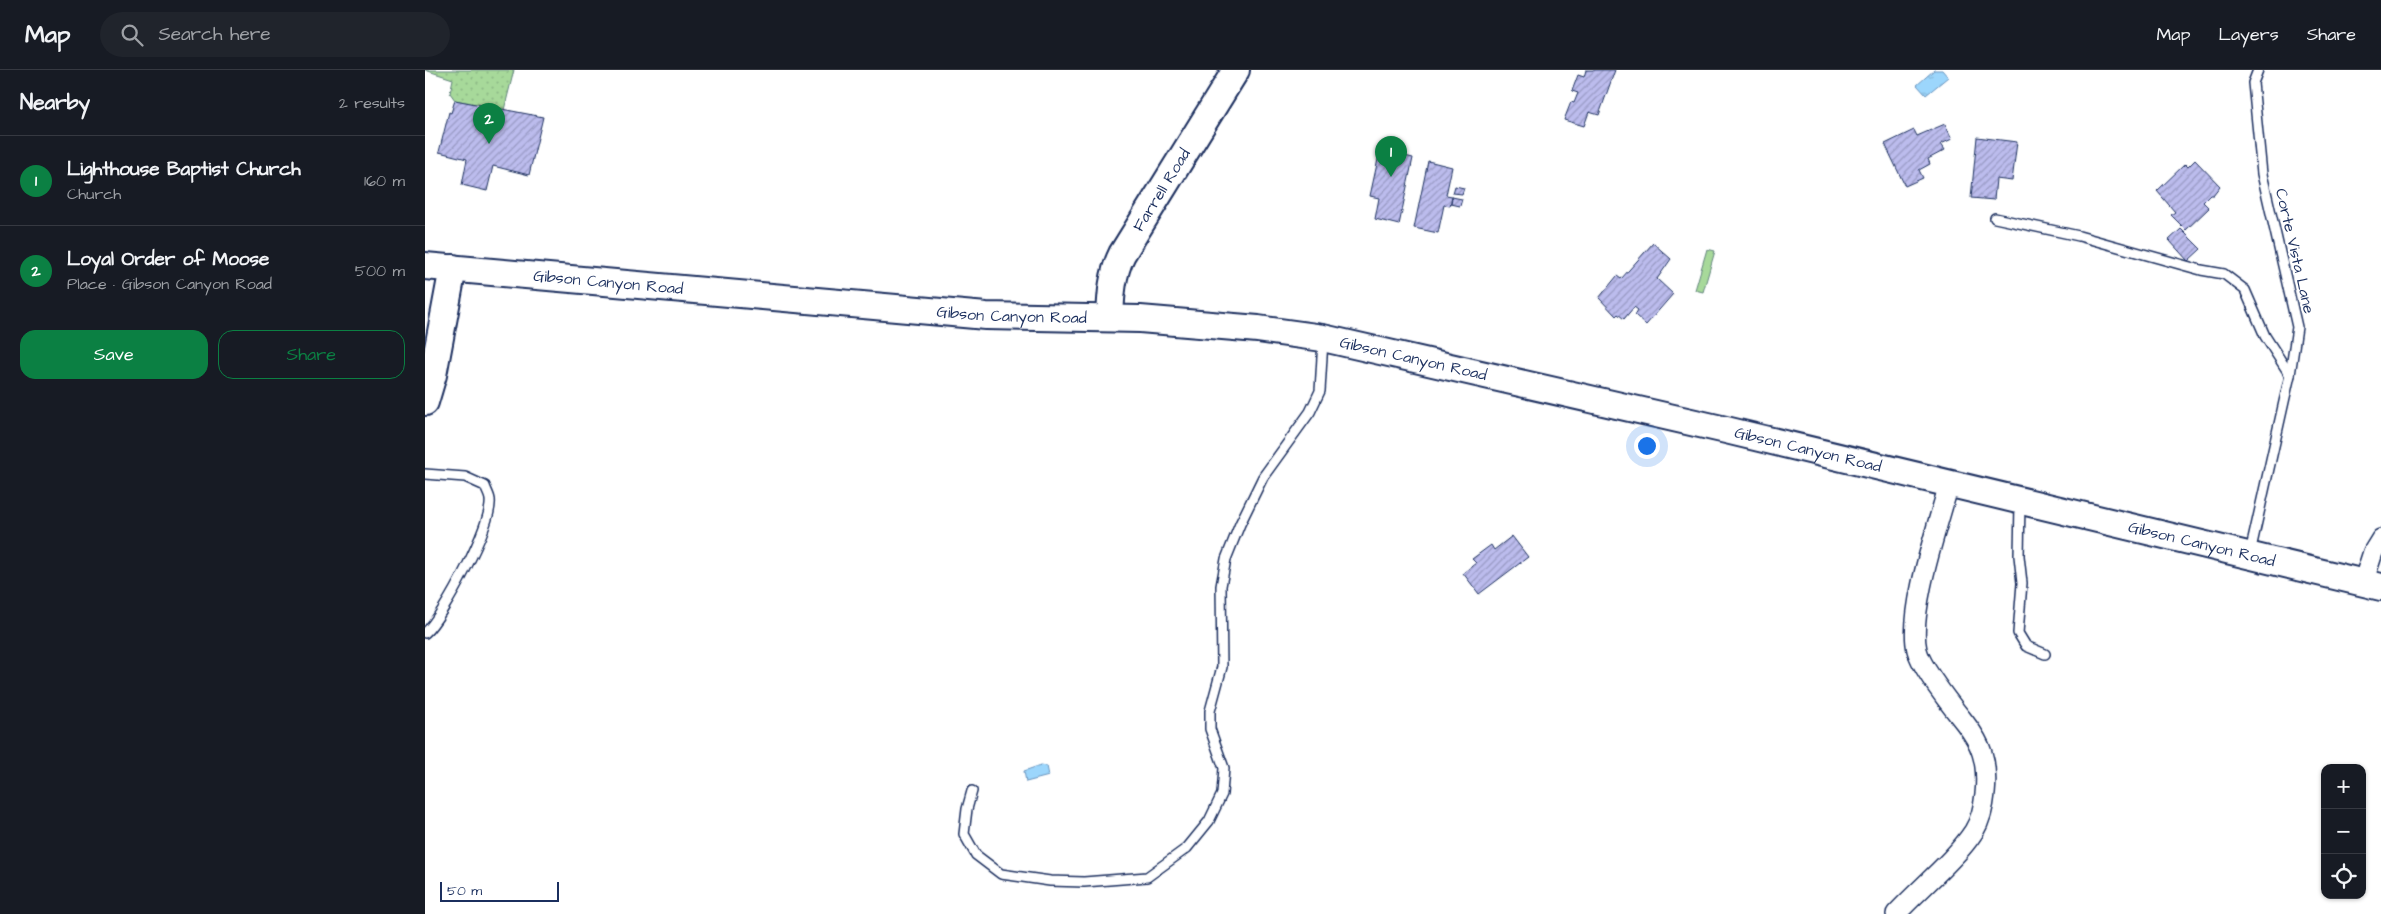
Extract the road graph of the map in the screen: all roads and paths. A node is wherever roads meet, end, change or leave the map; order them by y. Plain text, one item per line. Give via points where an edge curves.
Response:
1 (1236, 70) edge
2 (2258, 70) edge
3 (1995, 218) dead end
4 (425, 266) edge
5 (453, 268) junction
6 (1111, 317) junction
7 (1323, 338) junction
8 (2290, 375) junction
9 (425, 402) edge
10 (425, 474) edge
11 (1949, 484) junction
12 (2020, 501) junction
13 (2381, 539) edge
14 (2249, 556) junction
15 (2372, 585) edge
16 (425, 632) edge
17 (2045, 654) dead end
18 (972, 791) dead end
19 (1896, 914) edge

1 - 6 main road, Farrell Road via 1116,265
2 - 8 lane, Corte Vista Lane via 2253,83 2263,174 2297,326
3 - 8 lane via 2224,274 2245,290 2265,336
4 - 5 main road, Gibson Canyon Road
5 - 6 main road, Gibson Canyon Road via 986,316 1030,319
5 - 9 main road
6 - 7 main road, Gibson Canyon Road via 1249,328
7 - 11 main road, Gibson Canyon Road
7 - 18 lane via 1320,392 1310,412 1263,477 1226,559 1221,586 1222,667 1210,711 1211,729 1224,768 1222,794 1209,820 1187,848 1147,877 1050,881 1001,874 976,855 964,834
8 - 14 lane, Corte Vista Lane
10 - 16 lane via 465,477 485,486 491,500 488,516 464,572
11 - 12 main road, Gibson Canyon Road
11 - 19 street via 1927,565 1915,626 1917,652 1971,731 1982,753 1985,782 1974,830
12 - 14 main road, Gibson Canyon Road
12 - 17 lane via 2022,582 2018,632 2026,646
13 - 15 street via 2373,552
14 - 15 main road, Gibson Canyon Road

